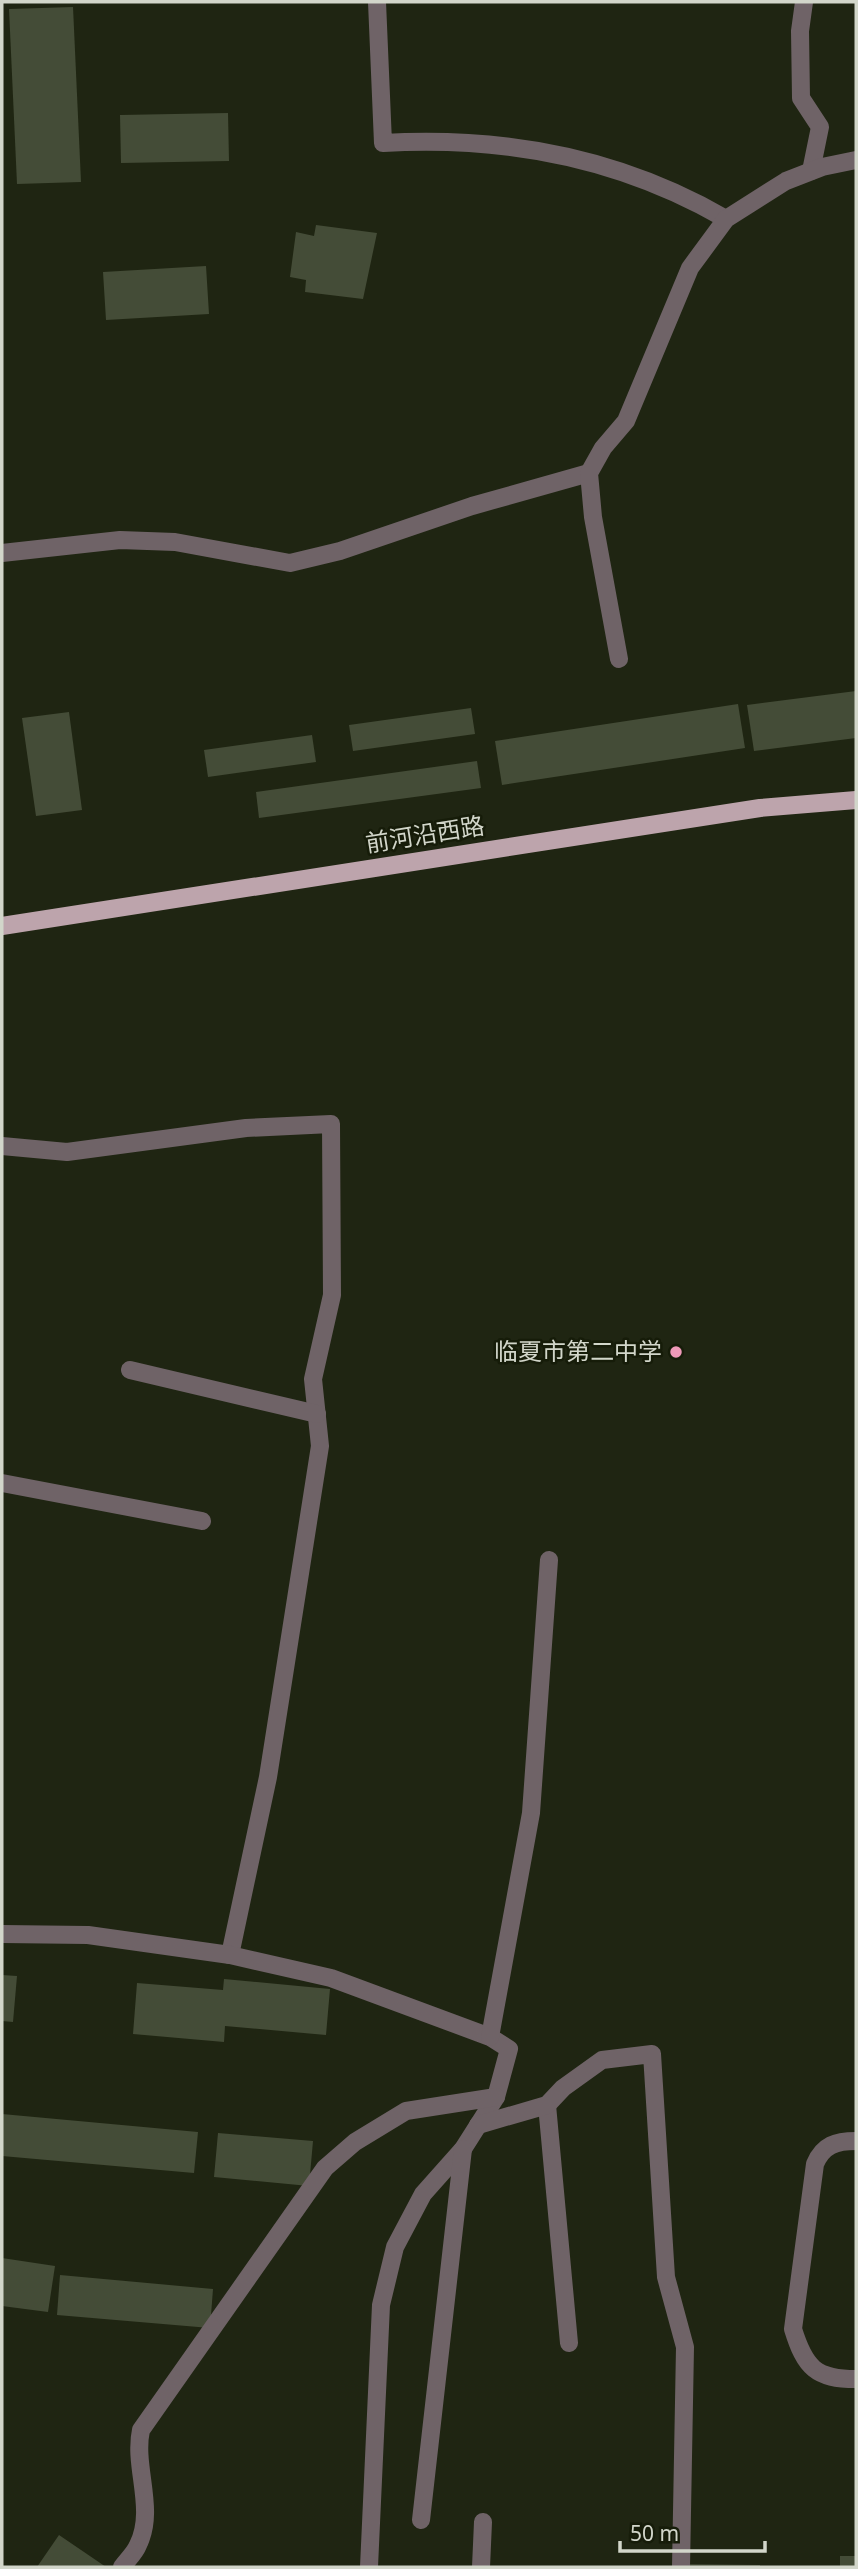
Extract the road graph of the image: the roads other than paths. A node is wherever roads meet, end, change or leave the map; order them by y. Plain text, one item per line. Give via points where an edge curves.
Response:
1 (377, 2) edge
2 (804, 2) edge
3 (856, 160) edge
4 (811, 171) junction
5 (726, 219) junction
6 (589, 473) junction
7 (2, 553) edge
8 (619, 659) dead end
9 (856, 800) edge
10 (2, 926) edge
11 (2, 1146) edge
12 (130, 1370) dead end
13 (317, 1414) junction
14 (2, 1483) edge
15 (202, 1521) dead end
16 (549, 1560) dead end
17 (2, 1934) edge
18 (230, 1955) junction
19 (490, 2037) junction
20 (496, 2097) junction
21 (547, 2105) junction
22 (478, 2125) junction
23 (856, 2141) edge
24 (463, 2149) junction
25 (569, 2343) dead end
26 (856, 2379) edge
27 (421, 2520) dead end
28 (483, 2522) dead end
29 (122, 2567) edge
30 (369, 2567) edge
31 (481, 2567) edge
32 (681, 2567) edge

1 - 5 street via 383,143 437,140 530,149 634,174 680,192
2 - 4 street via 801,97 820,127
3 - 4 street
4 - 5 street via 771,189
5 - 6 street via 690,268 626,421
6 - 7 street via 290,563 175,542 120,540
6 - 8 street
9 - 10 main road, 前河沿西路 via 760,808
11 - 13 street via 66,1152 246,1128 331,1124 332,1295 313,1380
12 - 13 street
13 - 18 street via 320,1446 268,1777
14 - 15 street
16 - 19 street via 531,1813
17 - 18 street via 88,1934
18 - 19 street via 331,1978
19 - 20 street via 509,2049
20 - 22 street
20 - 29 street via 406,2111 355,2142 325,2168 141,2430 138,2445 146,2514 139,2544
21 - 22 street
21 - 25 street
21 - 32 street via 602,2060 652,2054 666,2277 685,2347
22 - 24 street
23 - 26 street via 833,2143 815,2164 793,2329 799,2349 812,2367 829,2379
24 - 27 street
24 - 30 street via 423,2194 395,2247 381,2305
28 - 31 street

